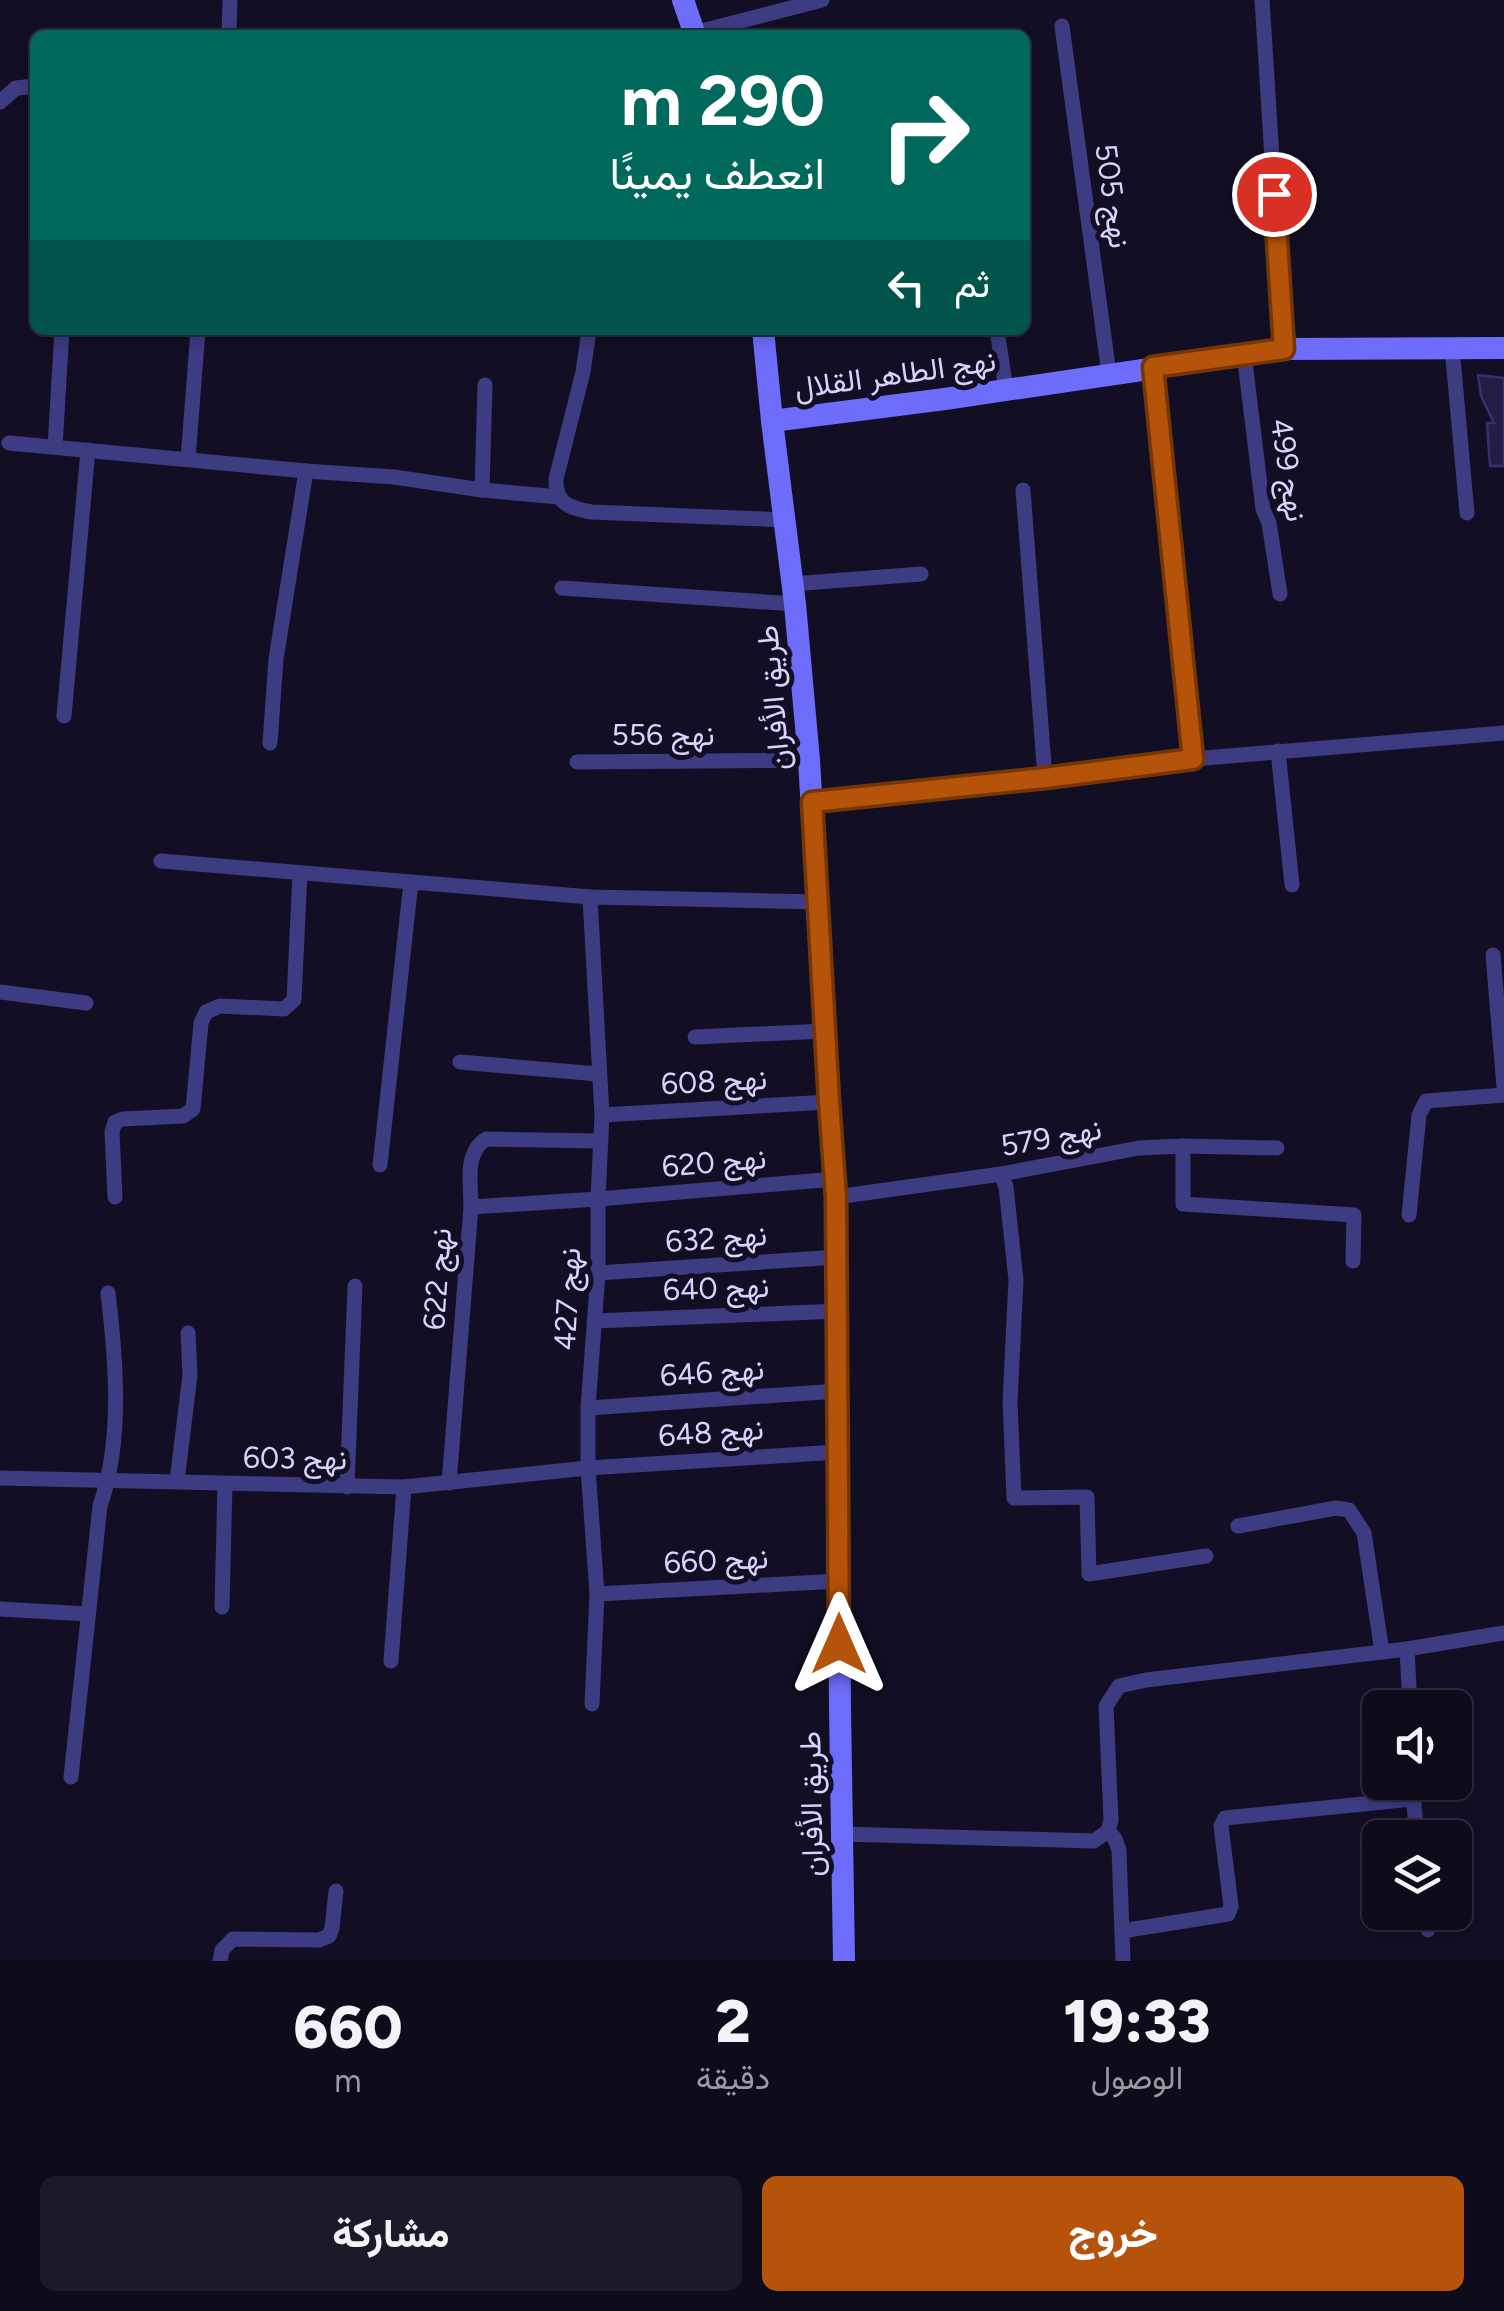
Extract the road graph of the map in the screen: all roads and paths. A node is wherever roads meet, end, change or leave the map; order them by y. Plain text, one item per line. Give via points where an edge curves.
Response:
1 (230, 0) edge
2 (682, 0) edge
3 (822, 0) edge
4 (1262, 0) edge
5 (1062, 26) dead end
6 (230, 30) edge
7 (693, 30) edge
8 (709, 30) edge
9 (30, 87) edge
10 (0, 102) edge
11 (62, 335) edge
12 (198, 335) edge
13 (588, 335) edge
14 (763, 335) edge
15 (998, 335) edge
16 (1452, 348) junction
17 (1504, 348) edge
18 (1284, 349) junction
19 (1244, 354) junction
20 (1153, 367) junction
21 (1109, 374) junction
22 (485, 386) dead end
23 (1006, 390) junction
24 (772, 421) junction
25 (9, 444) dead end
26 (55, 448) junction
27 (88, 450) junction
28 (188, 459) junction
29 (306, 471) junction
30 (482, 490) junction
31 (1023, 490) dead end
32 (558, 497) junction
33 (1467, 512) dead end
34 (786, 520) junction
35 (921, 574) dead end
36 (562, 588) dead end
37 (794, 594) junction
38 (1280, 594) dead end
39 (64, 716) dead end
40 (1504, 733) edge
41 (270, 742) dead end
42 (1278, 751) junction
43 (1193, 759) junction
44 (809, 760) junction
45 (577, 762) dead end
46 (1045, 778) junction
47 (812, 802) junction
48 (161, 861) dead end
49 (300, 873) junction
50 (411, 882) junction
51 (1292, 885) dead end
52 (590, 897) junction
53 (818, 902) junction
54 (1493, 955) dead end
55 (0, 992) edge
56 (86, 1003) dead end
57 (825, 1031) junction
58 (696, 1037) dead end
59 (460, 1062) dead end
60 (598, 1074) junction
61 (1504, 1086) edge
62 (1504, 1095) edge
63 (829, 1102) junction
64 (602, 1115) junction
65 (600, 1141) junction
66 (1183, 1146) junction
67 (1277, 1148) dead end
68 (380, 1164) dead end
69 (1001, 1174) junction
70 (836, 1188) junction
71 (115, 1197) dead end
72 (598, 1199) junction
73 (470, 1207) junction
74 (1409, 1215) dead end
75 (838, 1258) junction
76 (1354, 1261) dead end
77 (598, 1272) junction
78 (355, 1286) dead end
79 (108, 1292) dead end
80 (839, 1311) junction
81 (594, 1321) junction
82 (188, 1332) dead end
83 (838, 1391) junction
84 (588, 1408) junction
85 (838, 1452) junction
86 (588, 1468) junction
87 (0, 1478) edge
88 (177, 1481) junction
89 (109, 1482) junction
90 (449, 1483) junction
91 (225, 1484) junction
92 (404, 1486) junction
93 (347, 1487) junction
94 (1238, 1526) dead end
95 (1206, 1556) dead end
96 (839, 1581) junction
97 (597, 1594) junction
98 (222, 1607) dead end
99 (0, 1609) edge
100 (88, 1614) junction
101 (1504, 1633) edge
102 (1407, 1649) junction
103 (1382, 1652) junction
104 (391, 1660) dead end
105 (1409, 1690) edge
106 (592, 1704) dead end
107 (71, 1778) dead end
108 (1362, 1798) edge
109 (1108, 1831) junction
110 (842, 1834) junction
111 (336, 1890) dead end
112 (1122, 1931) junction
113 (220, 1961) edge
114 (844, 1961) edge
115 (1123, 1961) edge

1 - 6 street
2 - 7 main road
3 - 8 street
4 - 18 street
5 - 21 street, نهج 505
9 - 10 street via 16,88
11 - 26 street
12 - 28 street
13 - 32 street via 556,478
14 - 24 main road, طريق الأفران
15 - 23 street
16 - 17 main road, نهج الطاهر القلال
16 - 18 main road, نهج الطاهر القلال
16 - 33 street
18 - 19 main road, نهج الطاهر القلال
19 - 20 main road, نهج الطاهر القلال
19 - 38 street, نهج 499
20 - 21 main road, نهج الطاهر القلال
20 - 43 street
21 - 23 main road, نهج الطاهر القلال
22 - 30 street
23 - 24 main road, نهج الطاهر القلال
24 - 34 main road, طريق الأفران
25 - 26 street
26 - 27 street
27 - 28 street
27 - 39 street
28 - 29 street
29 - 30 street
29 - 41 street
30 - 32 street
31 - 46 street
32 - 34 street via 591,512
34 - 37 main road, طريق الأفران
35 - 37 street
36 - 37 street
37 - 44 main road, طريق الأفران
40 - 42 street
42 - 43 street
42 - 51 street
43 - 46 street
44 - 45 street, نهج 556
44 - 47 main road, طريق الأفران
46 - 47 street
47 - 53 main road, طريق الأفران
48 - 49 street
49 - 50 street
49 - 71 street via 294,1000 284,1010 220,1006 206,1012 193,1109 183,1116 123,1119 112,1128
50 - 52 street
50 - 68 street
52 - 53 street
52 - 60 street, نهج 427
53 - 57 main road, طريق الأفران
54 - 61 street
55 - 56 street
57 - 58 street
57 - 63 main road, طريق الأفران
59 - 60 street
60 - 64 street, نهج 427
62 - 74 street via 1426,1102
63 - 64 street, نهج 608
63 - 70 main road, طريق الأفران
64 - 65 street, نهج 427
65 - 72 street, نهج 427
65 - 73 street via 486,1139 472,1155
66 - 67 street, نهج 579
66 - 69 street, نهج 579
66 - 76 street via 1184,1204 1354,1215
69 - 70 street, نهج 579
69 - 95 street via 1016,1280 1014,1498 1087,1497 1089,1574
70 - 72 street, نهج 620
70 - 75 main road, طريق الأفران
72 - 73 street, نهج 622
72 - 77 street, نهج 427
73 - 90 street, نهج 622
75 - 77 street, نهج 632
75 - 80 main road, طريق الأفران
77 - 81 street, نهج 427
78 - 93 street
79 - 89 street via 116,1404
80 - 81 street, نهج 640
80 - 83 main road, طريق الأفران
81 - 84 street, نهج 427
82 - 88 street via 190,1375
83 - 84 street, نهج 646
83 - 85 main road, طريق الأفران
84 - 86 street, نهج 427
85 - 86 street, نهج 648
85 - 96 main road, طريق الأفران
86 - 90 street, نهج 603
86 - 97 street, نهج 427
87 - 89 street, نهج 603
88 - 89 street, نهج 603
88 - 91 street, نهج 603
89 - 100 street via 100,1506
90 - 92 street, نهج 603
91 - 93 street, نهج 603
91 - 98 street
92 - 93 street, نهج 603
92 - 104 street
94 - 103 street via 1349,1510 1364,1532
96 - 97 street, نهج 660
96 - 110 main road, طريق الأفران
97 - 106 street, نهج 427
99 - 100 street
100 - 107 street
101 - 102 street
102 - 103 street
102 - 105 street
103 - 109 street via 1119,1686 1106,1706
108 - 112 street via 1225,1818 1228,1914
109 - 110 street via 1094,1841
109 - 112 street via 1120,1850
110 - 114 main road, طريق الأفران
111 - 113 street via 329,1936 233,1940
112 - 115 street

